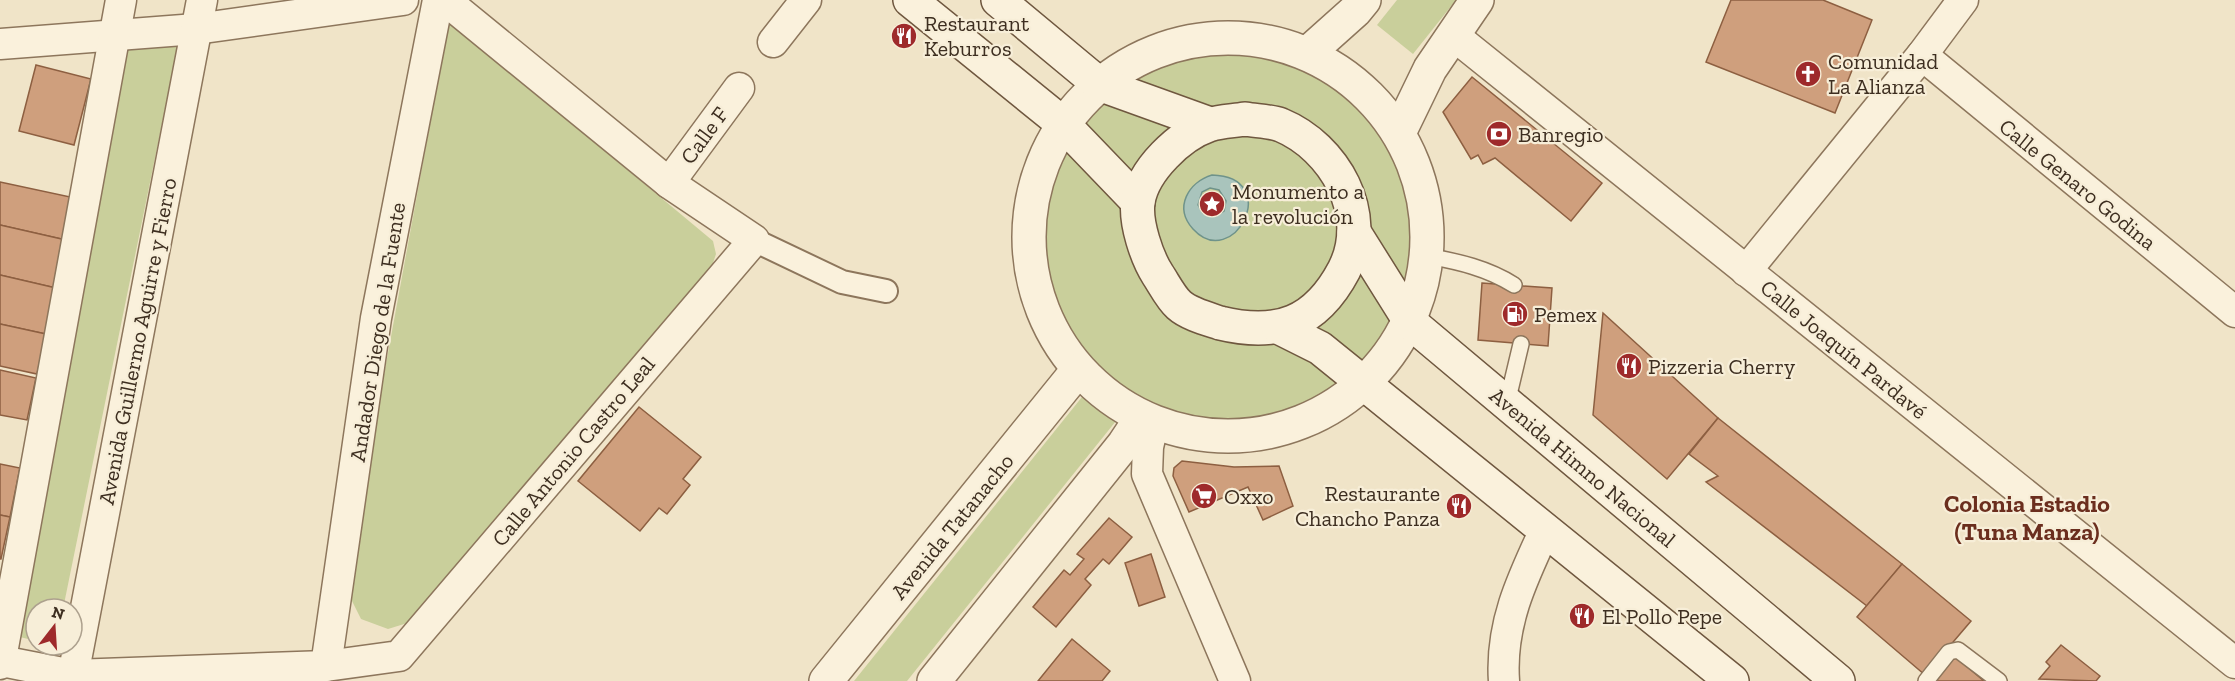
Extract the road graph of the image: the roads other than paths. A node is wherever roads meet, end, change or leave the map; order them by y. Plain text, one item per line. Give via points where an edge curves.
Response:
1 (122, 0) edge
2 (202, 0) edge
3 (403, 0) edge
4 (438, 0) edge
5 (445, 0) edge
6 (806, 0) edge
7 (910, 0) edge
8 (998, 0) edge
9 (1364, 0) edge
10 (1477, 0) edge
11 (1963, 0) edge
12 (196, 29) junction
13 (117, 33) junction
14 (1453, 35) junction
15 (772, 42) dead end
16 (0, 44) edge
17 (1308, 53) junction
18 (1922, 55) junction
19 (1099, 84) junction
20 (739, 88) dead end
21 (1062, 123) junction
22 (1210, 124) junction
23 (1399, 133) junction
24 (669, 183) junction
25 (1138, 202) junction
26 (1354, 232) junction
27 (754, 240) junction
28 (1428, 256) junction
29 (1746, 271) junction
30 (1514, 285) dead end
31 (886, 291) dead end
32 (2235, 312) edge
33 (1411, 323) junction
34 (1278, 327) junction
35 (1521, 344) dead end
36 (1078, 370) junction
37 (1366, 386) junction
38 (1507, 403) junction
39 (1148, 419) junction
40 (1545, 530) junction
41 (0, 662) edge
42 (2235, 663) edge
43 (326, 666) junction
44 (73, 678) edge
45 (826, 681) edge
46 (934, 681) edge
47 (1235, 681) edge
48 (1504, 681) edge
49 (1732, 681) edge
50 (1838, 681) edge
51 (1926, 681) edge
52 (1999, 681) edge

1 - 13 street
2 - 12 street, Avenida Guillermo Aguirre y Fierro
3 - 12 street
4 - 43 street, Andador Diego de la Fuente via 376,318
5 - 24 street
6 - 15 street
7 - 21 main road
8 - 19 main road
9 - 17 main road
10 - 14 main road
11 - 18 street
12 - 13 street
12 - 44 street, Avenida Guillermo Aguirre y Fierro
13 - 16 street
13 - 41 street
14 - 23 main road via 1430,69
14 - 29 street, Calle Joaquín Pardavé
17 - 19 main road via 1241,37 1172,44 1110,74
17 - 23 main road via 1365,91
18 - 29 street
18 - 32 street, Calle Genaro Godina
19 - 21 main road
19 - 22 main road
20 - 24 street, Calle F
21 - 25 main road
21 - 36 main road via 1034,183 1027,249 1042,314
22 - 25 main road via 1178,141 1153,168
22 - 26 main road via 1245,119 1280,124 1311,141 1335,166 1350,198
23 - 28 main road via 1426,200
24 - 27 street
25 - 34 main road via 1147,258 1179,305 1208,319 1247,330
26 - 33 main road, Avenida Himno Nacional
26 - 34 main road via 1346,267 1328,298 1300,321
27 - 31 street via 842,282
27 - 43 street, Calle Antonio Castro Leal via 399,656
28 - 30 lane via 1470,264
28 - 33 main road
29 - 42 street, Calle Joaquín Pardavé
33 - 37 main road
33 - 38 main road, Avenida Himno Nacional
34 - 37 main road via 1320,348
35 - 38 lane
36 - 39 main road via 1130,412
36 - 45 main road, Avenida Tatanacho
37 - 39 main road via 1322,415 1259,436 1192,434
37 - 40 main road
38 - 50 main road, Avenida Himno Nacional
39 - 46 main road
39 - 47 street via 1147,474
40 - 48 street via 1515,593 1503,660
40 - 49 main road
41 - 44 street, Calle Antonio Castro Leal
43 - 44 street, Calle Antonio Castro Leal
51 - 52 lane via 1949,652 1958,650

